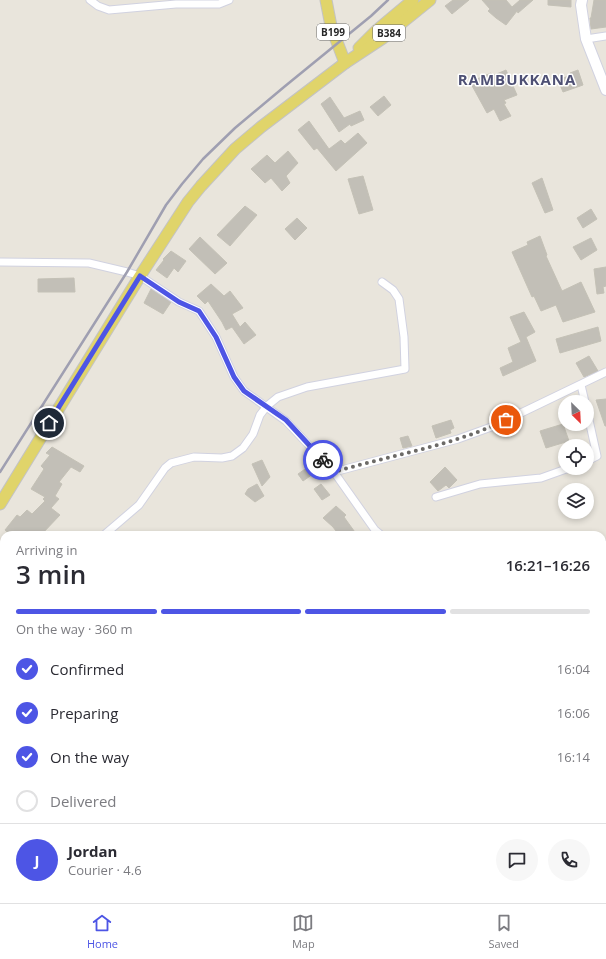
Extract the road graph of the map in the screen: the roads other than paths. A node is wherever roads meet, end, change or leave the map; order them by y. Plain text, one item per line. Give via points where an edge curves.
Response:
1 (90, 0) edge
2 (229, 0) edge
3 (326, 0) edge
4 (414, 0) edge
5 (430, 0) edge
6 (582, 0) edge
7 (606, 36) edge
8 (586, 39) junction
9 (345, 63) junction
10 (606, 90) edge
11 (0, 262) edge
12 (140, 276) junction
13 (382, 282) dead end
14 (606, 372) edge
15 (581, 385) junction
16 (583, 395) edge
17 (267, 406) junction
18 (594, 442) edge
19 (594, 458) edge
20 (334, 472) junction
21 (558, 472) edge
22 (436, 497) dead end
23 (0, 504) edge
24 (109, 531) edge
25 (374, 531) edge

1 - 2 street via 109,10 176,4 219,4
3 - 9 main road, B199 via 331,26
4 - 9 main road, B384 via 376,31
5 - 9 main road, B384 via 383,38
6 - 8 street
7 - 8 street
8 - 10 street
9 - 12 main road via 235,149 188,202
11 - 12 street via 89,263
12 - 17 street via 179,302 199,311 216,337 234,377 244,391
12 - 23 main road
13 - 17 street via 393,290 399,299 405,369 306,387 278,397
14 - 15 street
15 - 16 street
15 - 20 street via 494,426
17 - 20 street via 286,420
17 - 24 street via 243,448 232,456 194,457 171,463 164,468 139,505
18 - 19 street via 597,456
20 - 25 street
21 - 22 street via 541,478 480,484

